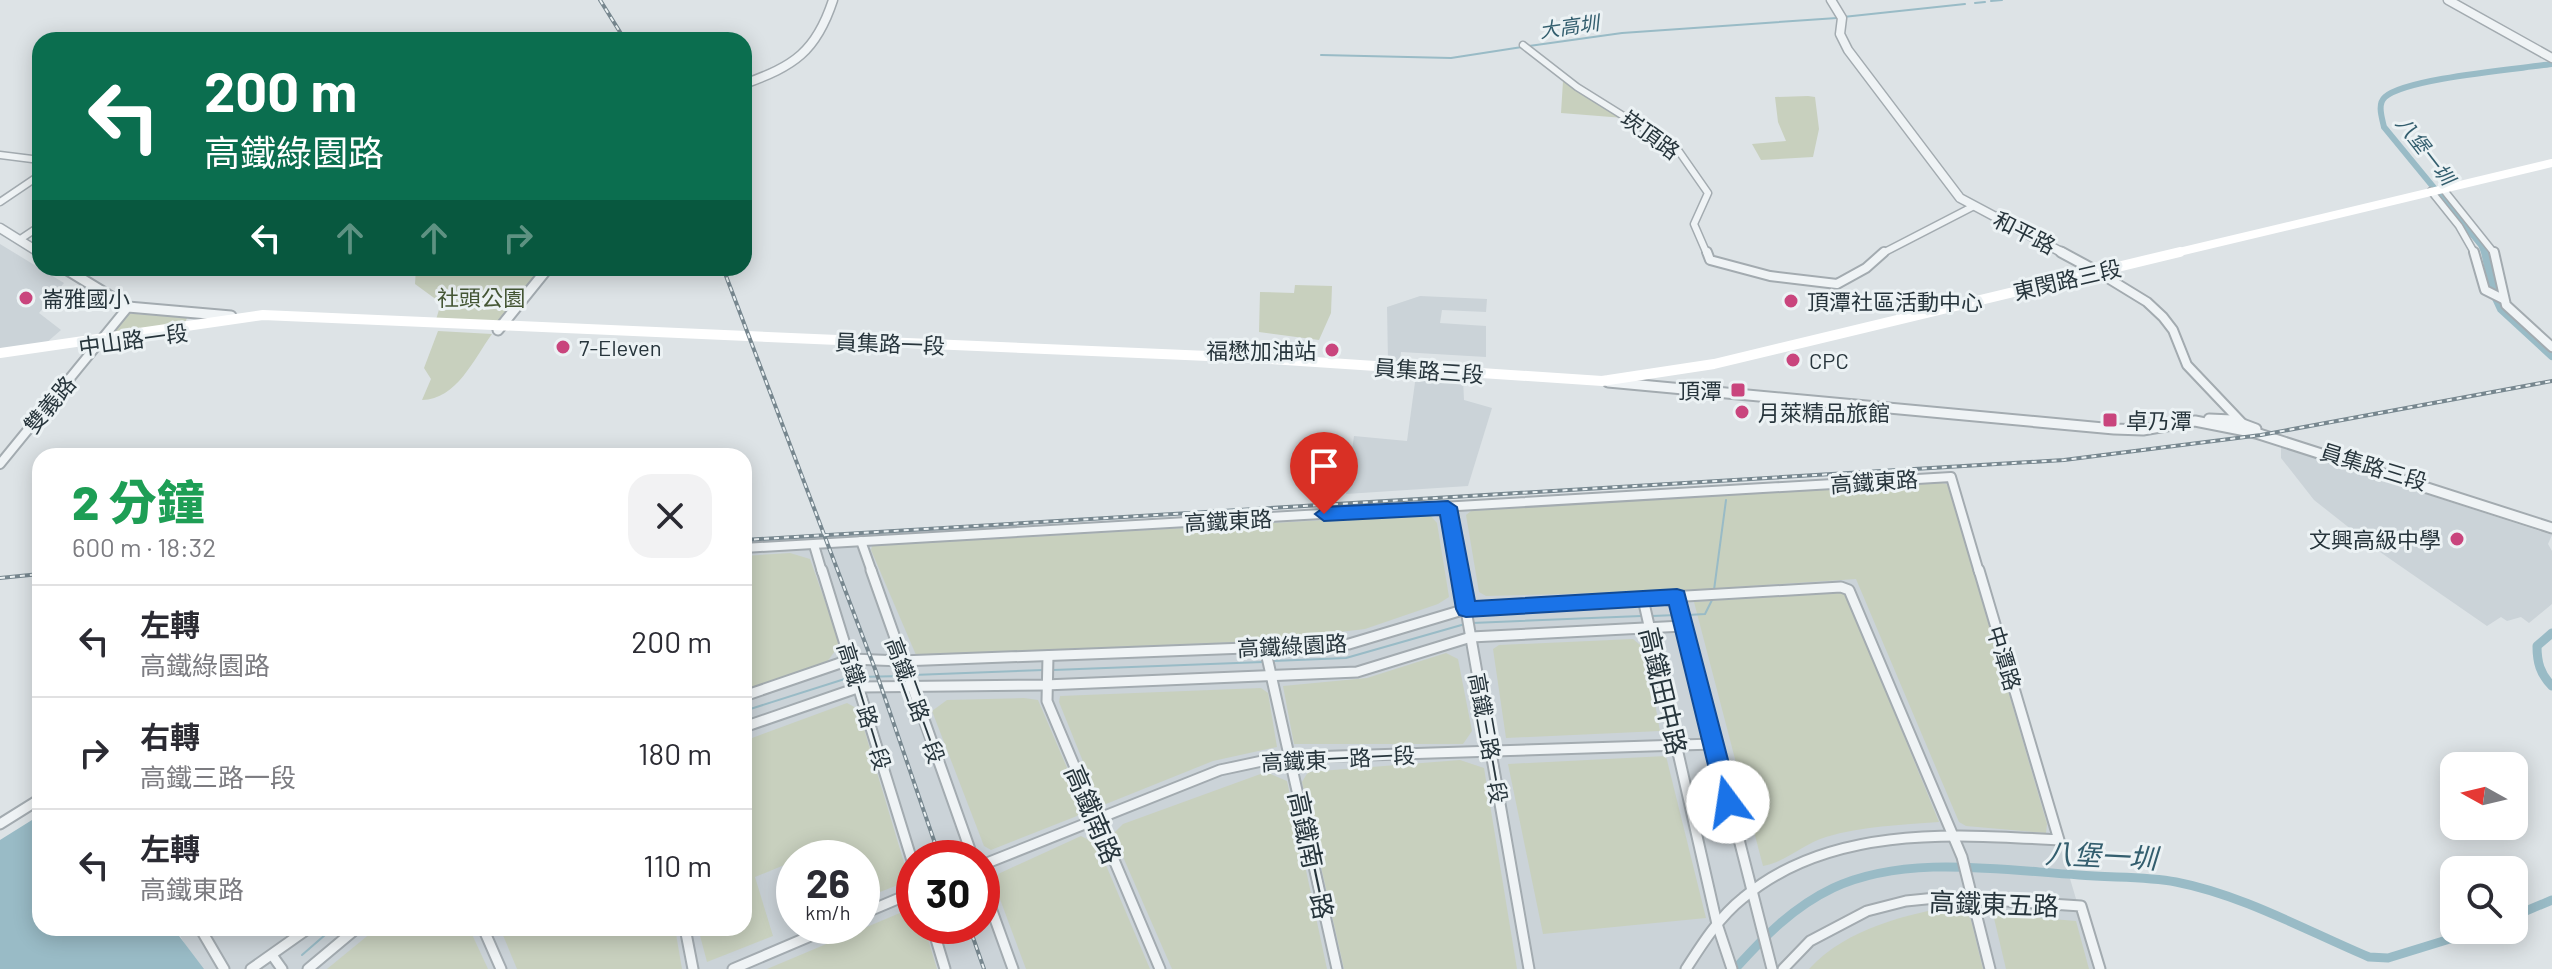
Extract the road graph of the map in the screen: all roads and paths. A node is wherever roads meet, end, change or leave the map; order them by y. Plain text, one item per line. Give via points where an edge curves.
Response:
1 (833, 0) edge
2 (1831, 0) edge
3 (2448, 0) edge
4 (1523, 45) dead end
5 (2552, 58) edge
6 (752, 81) edge
7 (0, 155) edge
8 (32, 159) edge
9 (2552, 163) edge
10 (32, 180) edge
11 (2437, 190) junction
12 (0, 202) edge
13 (1974, 206) junction
14 (0, 228) edge
15 (32, 231) edge
16 (19, 240) junction
17 (32, 248) edge
18 (2098, 272) junction
19 (77, 276) edge
20 (541, 276) edge
21 (2503, 299) junction
22 (128, 307) junction
23 (264, 318) junction
24 (499, 328) junction
25 (100, 341) junction
26 (2552, 347) edge
27 (0, 355) edge
28 (1255, 358) joint
29 (1602, 381) junction
30 (2195, 421) junction
31 (2243, 424) junction
32 (2259, 434) junction
33 (0, 464) edge
34 (1951, 477) joint
35 (1448, 507) junction
36 (2550, 525) edge
37 (861, 541) junction
38 (814, 545) junction
39 (752, 548) edge
40 (1677, 596) junction
41 (1643, 599) junction
42 (1466, 609) junction
43 (1683, 626) junction
44 (1649, 628) junction
45 (1471, 637) junction
46 (1265, 648) junction
47 (1048, 656) junction
48 (852, 659) junction
49 (901, 661) junction
50 (1270, 677) junction
51 (1045, 685) junction
52 (860, 687) junction
53 (912, 689) junction
54 (752, 693) edge
55 (752, 724) edge
56 (1713, 744) junction
57 (1677, 745) junction
58 (1492, 751) junction
59 (1291, 757) junction
60 (32, 804) edge
61 (1096, 820) junction
62 (0, 824) edge
63 (1951, 834) junction
64 (906, 840) edge
65 (967, 840) edge
66 (1000, 858) edge
67 (1751, 891) junction
68 (1972, 898) junction
69 (1717, 924) junction
70 (1000, 933) edge
71 (205, 936) edge
72 (298, 936) edge
73 (347, 936) edge
74 (487, 936) edge
75 (687, 936) edge
76 (792, 944) edge
77 (937, 944) edge
78 (272, 955) junction
79 (224, 969) edge
80 (251, 969) edge
81 (282, 969) edge
82 (308, 969) edge
83 (501, 969) edge
84 (693, 969) edge
85 (733, 969) edge
86 (945, 969) edge
87 (1013, 969) edge
88 (1160, 969) edge
89 (1337, 969) edge
90 (1529, 969) edge
91 (1686, 969) edge
92 (1732, 969) edge
93 (1772, 969) edge
94 (1783, 969) edge
95 (1990, 969) edge
96 (2100, 969) edge

1 - 6 street via 825,28 808,50 786,69
2 - 13 street, 和平路 via 1841,17 1840,34 1864,73 1960,198
3 - 5 street
4 - 13 street, 崁頂路 via 1577,87 1683,154 1708,193 1694,224 1710,260 1770,276 1837,284 1884,252
7 - 8 street
9 - 11 main road, 東閔路三段
10 - 12 street
11 - 18 main road, 東閔路三段
11 - 21 street via 2494,252
11 - 21 street via 2477,252 2485,290
13 - 18 street, 和平路
14 - 16 street
15 - 16 street
16 - 17 street
18 - 29 main road, 東閔路三段 via 1714,364
18 - 31 street, 和平路 via 2163,317 2187,365
19 - 22 street, 員集路一段
20 - 24 street
21 - 26 street
22 - 23 street, 員集路一段
22 - 25 street, 雙義路
23 - 24 main road, 員集路一段
23 - 25 main road, 中山路一段
24 - 28 main road, 員集路一段
25 - 27 main road, 中山路一段
25 - 33 street, 雙義路
28 - 29 main road, 員集路三段
29 - 30 street via 2114,429
30 - 31 street, 員集路三段
30 - 32 street, 員集路三段
31 - 32 street, 和平路
31 - 36 street, 員集路三段
32 - 36 street, 員集路三段
34 - 35 street, 高鐵東路
34 - 63 street, 中潭路 via 2059,840
35 - 37 street, 高鐵東路
35 - 42 street, 高鐵三路一段
37 - 38 street, 高鐵東路
37 - 49 street, 高鐵二路一段
38 - 39 street, 高鐵東路
38 - 48 street, 高鐵一路一段
40 - 41 street, 高鐵綠園路
40 - 43 street, 高鐵田中路
40 - 63 street, 高鐵綠園路 via 1849,590
41 - 42 street, 高鐵綠園路
41 - 44 street, 高鐵田中路
42 - 45 street, 高鐵三路一段
42 - 46 street, 高鐵綠園路 via 1349,644
43 - 44 street, 高鐵綠園路
43 - 56 street, 高鐵田中路
44 - 45 street, 高鐵綠園路
44 - 57 street, 高鐵田中路
45 - 50 street, 高鐵綠園路 via 1357,672
45 - 58 street, 高鐵三路一段
46 - 47 street, 高鐵綠園路
46 - 50 street, 高鐵南一路
47 - 49 street, 高鐵綠園路
47 - 51 street, 高鐵南路
48 - 49 street, 高鐵綠園路
48 - 52 street, 高鐵一路一段
48 - 54 street, 高鐵綠園路
49 - 53 street, 高鐵二路一段
50 - 51 street, 高鐵綠園路
50 - 59 street, 高鐵南一路
51 - 53 street, 高鐵綠園路
51 - 61 street, 高鐵南路
52 - 53 street, 高鐵綠園路
52 - 55 street, 高鐵綠園路
52 - 64 street, 高鐵一路一段
53 - 65 street, 高鐵二路一段
56 - 57 street, 高鐵東一路一段
56 - 67 street, 高鐵田中路
57 - 58 street, 高鐵東一路一段
57 - 69 street, 高鐵田中路
58 - 59 street, 高鐵東一路一段
58 - 90 street, 高鐵三路一段
59 - 61 street, 高鐵東一路一段 via 1220,770
59 - 89 street, 高鐵南一路
60 - 62 street
61 - 66 street, 高鐵東一路一段
61 - 88 street, 高鐵南路
63 - 67 street via 1866,842 1823,853
63 - 68 street
67 - 69 street
67 - 93 street, 高鐵田中路
68 - 94 street, 高鐵東五路 via 1906,901 1867,911 1810,941
68 - 95 street
68 - 96 street, 高鐵東五路 via 2081,906
69 - 91 street
69 - 92 street, 高鐵田中路
70 - 87 street
71 - 79 street
72 - 78 street
73 - 82 street
74 - 83 street
75 - 84 street
76 - 85 street
77 - 86 street
78 - 80 street
78 - 81 street

